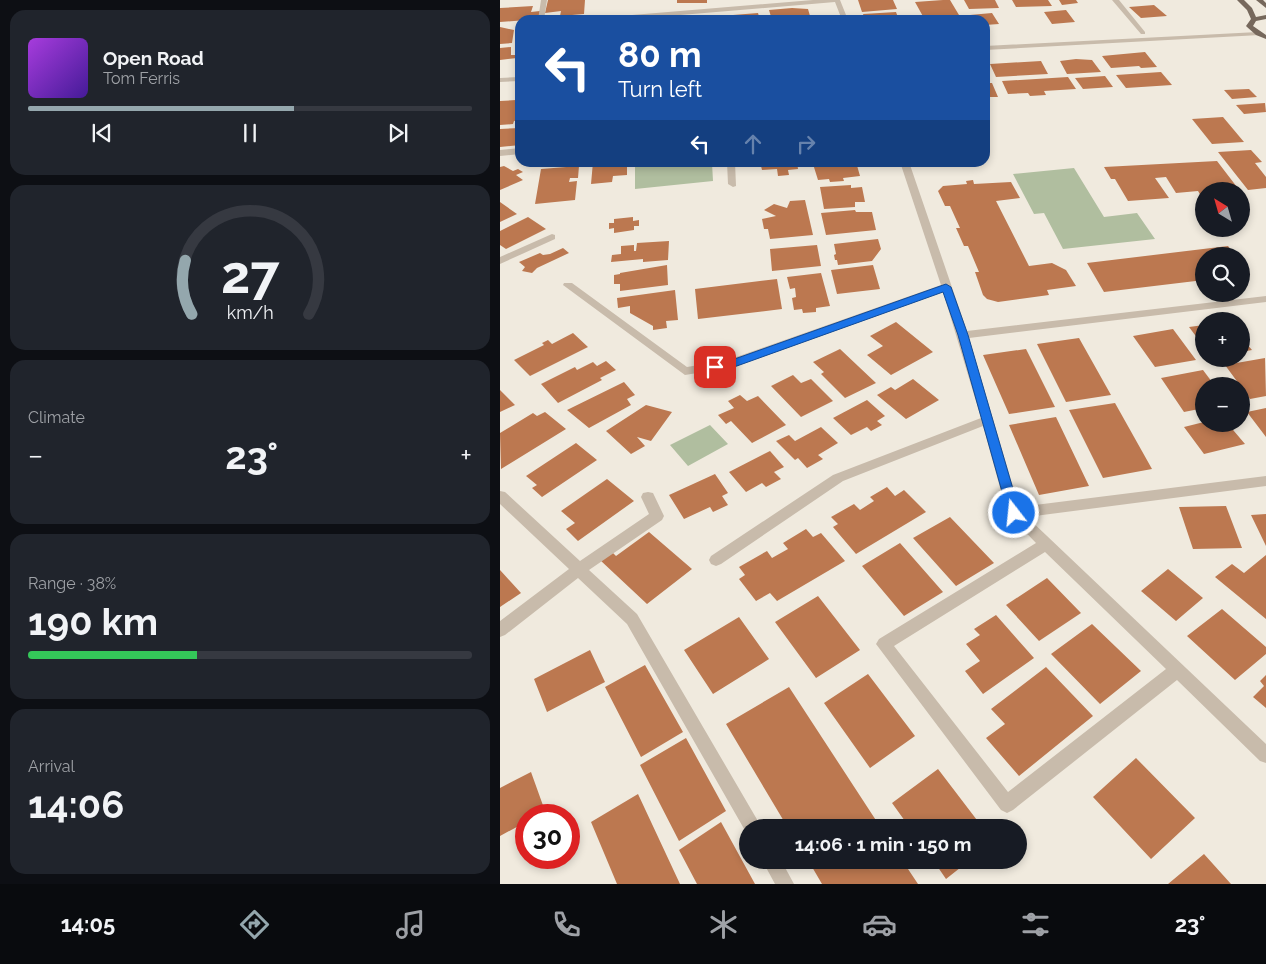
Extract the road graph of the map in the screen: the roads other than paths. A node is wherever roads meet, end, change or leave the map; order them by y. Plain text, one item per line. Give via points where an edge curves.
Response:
1 (544, 0) edge
2 (715, 0) edge
3 (837, 0) edge
4 (1115, 0) edge
5 (1240, 0) edge
6 (1259, 0) edge
7 (1266, 6) edge
8 (716, 10) junction
9 (542, 15) edge
10 (656, 15) edge
11 (843, 15) edge
12 (1266, 17) edge
13 (1254, 19) junction
14 (1249, 26) junction
15 (1143, 33) junction
16 (1258, 34) junction
17 (1266, 37) edge
18 (990, 43) edge
19 (990, 48) edge
20 (515, 79) edge
21 (500, 80) edge
22 (515, 86) edge
23 (500, 87) edge
24 (515, 152) edge
25 (500, 153) edge
26 (731, 167) edge
27 (906, 167) edge
28 (733, 184) dead end
29 (552, 237) dead end
30 (500, 261) edge
31 (568, 285) dead end
32 (946, 287) junction
33 (1266, 299) edge
34 (963, 335) junction
35 (987, 420) junction
36 (1266, 481) edge
37 (500, 496) edge
38 (648, 497) dead end
39 (1014, 513) junction
40 (1046, 544) junction
41 (716, 560) dead end
42 (578, 570) junction
43 (500, 630) edge
44 (1177, 670) junction
45 (1266, 755) edge
46 (747, 819) edge
47 (776, 869) edge
48 (785, 884) edge

1 - 9 street
2 - 8 street
3 - 8 street
3 - 11 street
4 - 15 street
5 - 13 main road via 1250,9
6 - 7 main road
8 - 10 street
12 - 13 main road
13 - 14 main road
14 - 15 street
14 - 16 main road
15 - 18 street
16 - 17 main road
16 - 19 street
20 - 21 street
22 - 23 street
24 - 25 street
26 - 28 street
27 - 32 street
29 - 30 street
31 - 32 street via 685,372 730,364
32 - 34 street
33 - 34 street
34 - 35 street
35 - 39 street
35 - 41 street via 838,478
36 - 39 street
37 - 42 street
38 - 42 street via 657,516
39 - 40 street
40 - 44 street
40 - 44 street via 884,644 1007,804
42 - 43 street
42 - 46 street via 632,619
44 - 45 street
47 - 48 street

